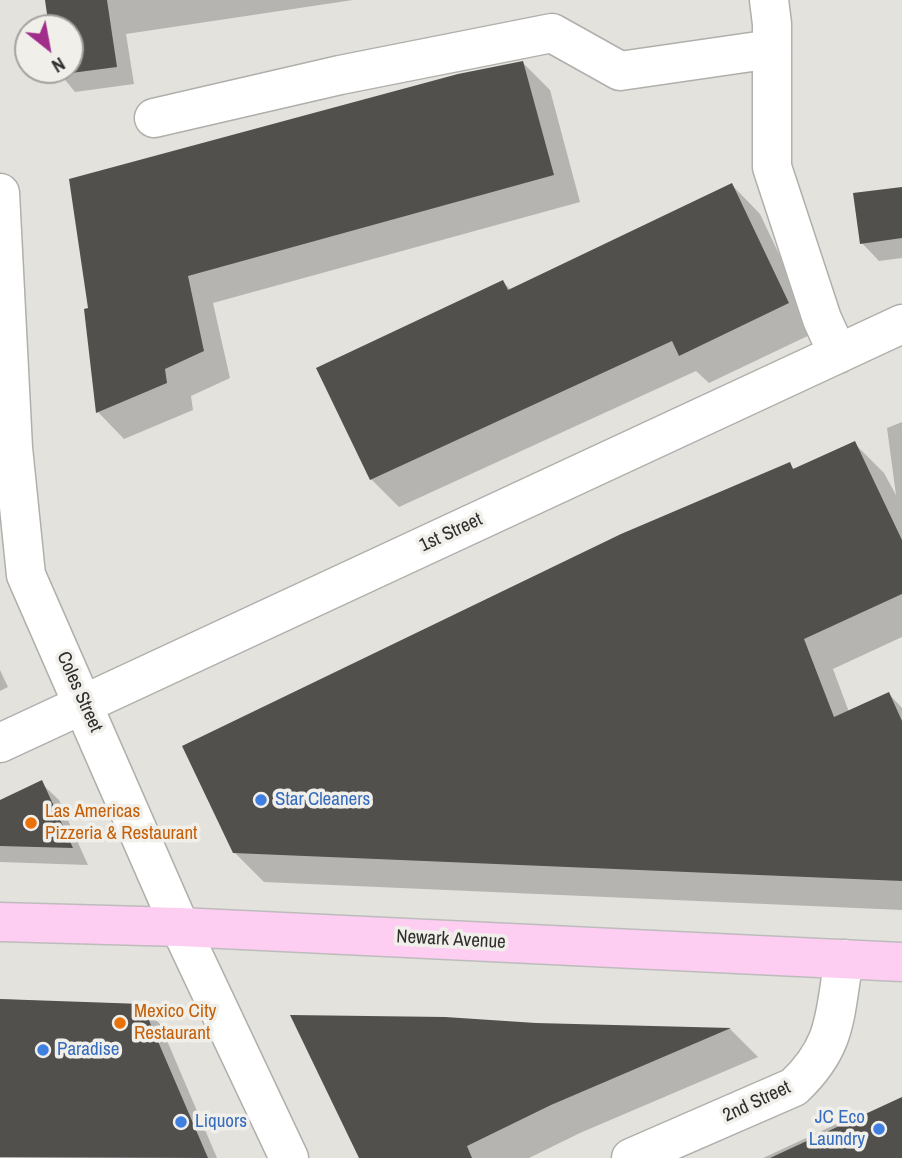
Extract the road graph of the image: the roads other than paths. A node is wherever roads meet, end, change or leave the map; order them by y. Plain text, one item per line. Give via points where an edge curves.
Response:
1 (769, 0) edge
2 (772, 49) junction
3 (154, 118) dead end
4 (1, 209) edge
5 (902, 324) edge
6 (838, 354) junction
7 (84, 703) junction
8 (0, 743) edge
9 (0, 922) edge
10 (180, 927) junction
11 (845, 959) junction
12 (902, 962) edge
13 (289, 1158) edge
14 (631, 1158) edge

1 - 2 street
2 - 3 street via 620,71 552,33
2 - 6 street via 772,167
4 - 7 street, Coles Street via 13,448 26,575
5 - 6 street, 1st Street
6 - 7 street, 1st Street
7 - 8 street, 1st Street
7 - 10 street, Coles Street
9 - 10 main road, Newark Avenue
10 - 11 main road, Newark Avenue
10 - 13 street, Coles Street
11 - 12 main road, Newark Avenue
11 - 14 street, 2nd Street via 829,1043 814,1068 794,1087

